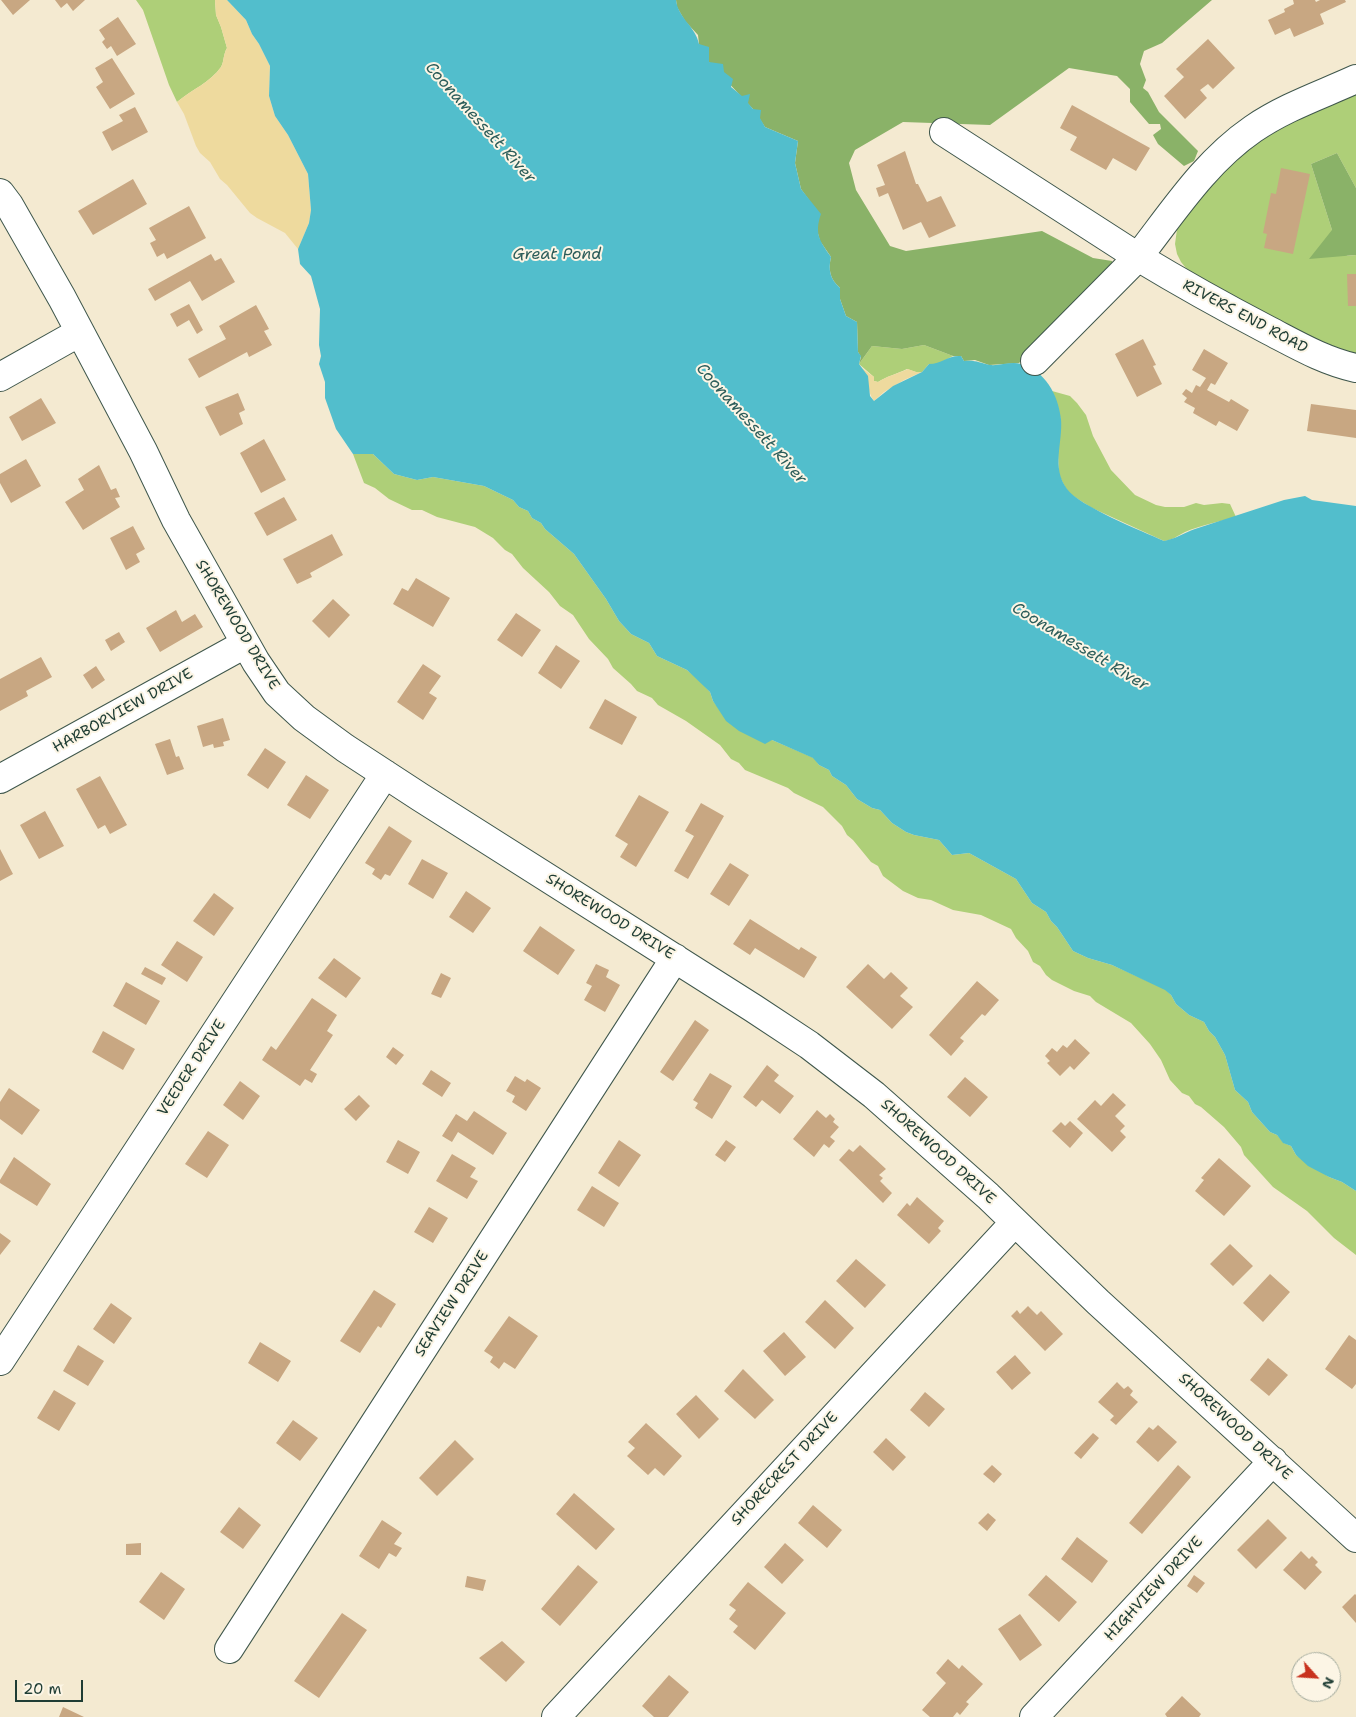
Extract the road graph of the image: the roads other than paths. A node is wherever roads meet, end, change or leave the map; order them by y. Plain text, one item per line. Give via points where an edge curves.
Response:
1 (1356, 79) edge
2 (944, 132) dead end
3 (0, 193) edge
4 (1138, 257) junction
5 (80, 332) junction
6 (1035, 361) dead end
7 (1356, 368) edge
8 (0, 377) edge
9 (246, 644) junction
10 (385, 774) junction
11 (0, 779) edge
12 (674, 958) junction
13 (1015, 1222) junction
14 (0, 1361) edge
15 (1273, 1462) junction
16 (1356, 1538) edge
17 (229, 1650) dead end
18 (556, 1717) edge
19 (1034, 1717) edge

1 - 4 street via 1288,108 1238,140 1206,170
2 - 4 street, RIVERS END ROAD
3 - 5 street, SHOREWOOD DRIVE
4 - 6 street
4 - 7 street, RIVERS END ROAD via 1207,298 1318,356
5 - 8 street
5 - 9 street, SHOREWOOD DRIVE via 176,520
9 - 10 street, SHOREWOOD DRIVE via 277,693 304,718
9 - 11 street, HARBORVIEW DRIVE
10 - 12 street, SHOREWOOD DRIVE
10 - 14 street, VEEDER DRIVE
12 - 13 street, SHOREWOOD DRIVE via 810,1046 874,1095
12 - 17 street, SEAVIEW DRIVE
13 - 15 street, SHOREWOOD DRIVE
13 - 18 street, SHORECREST DRIVE
15 - 16 street, SHOREWOOD DRIVE
15 - 19 street, HIGHVIEW DRIVE

